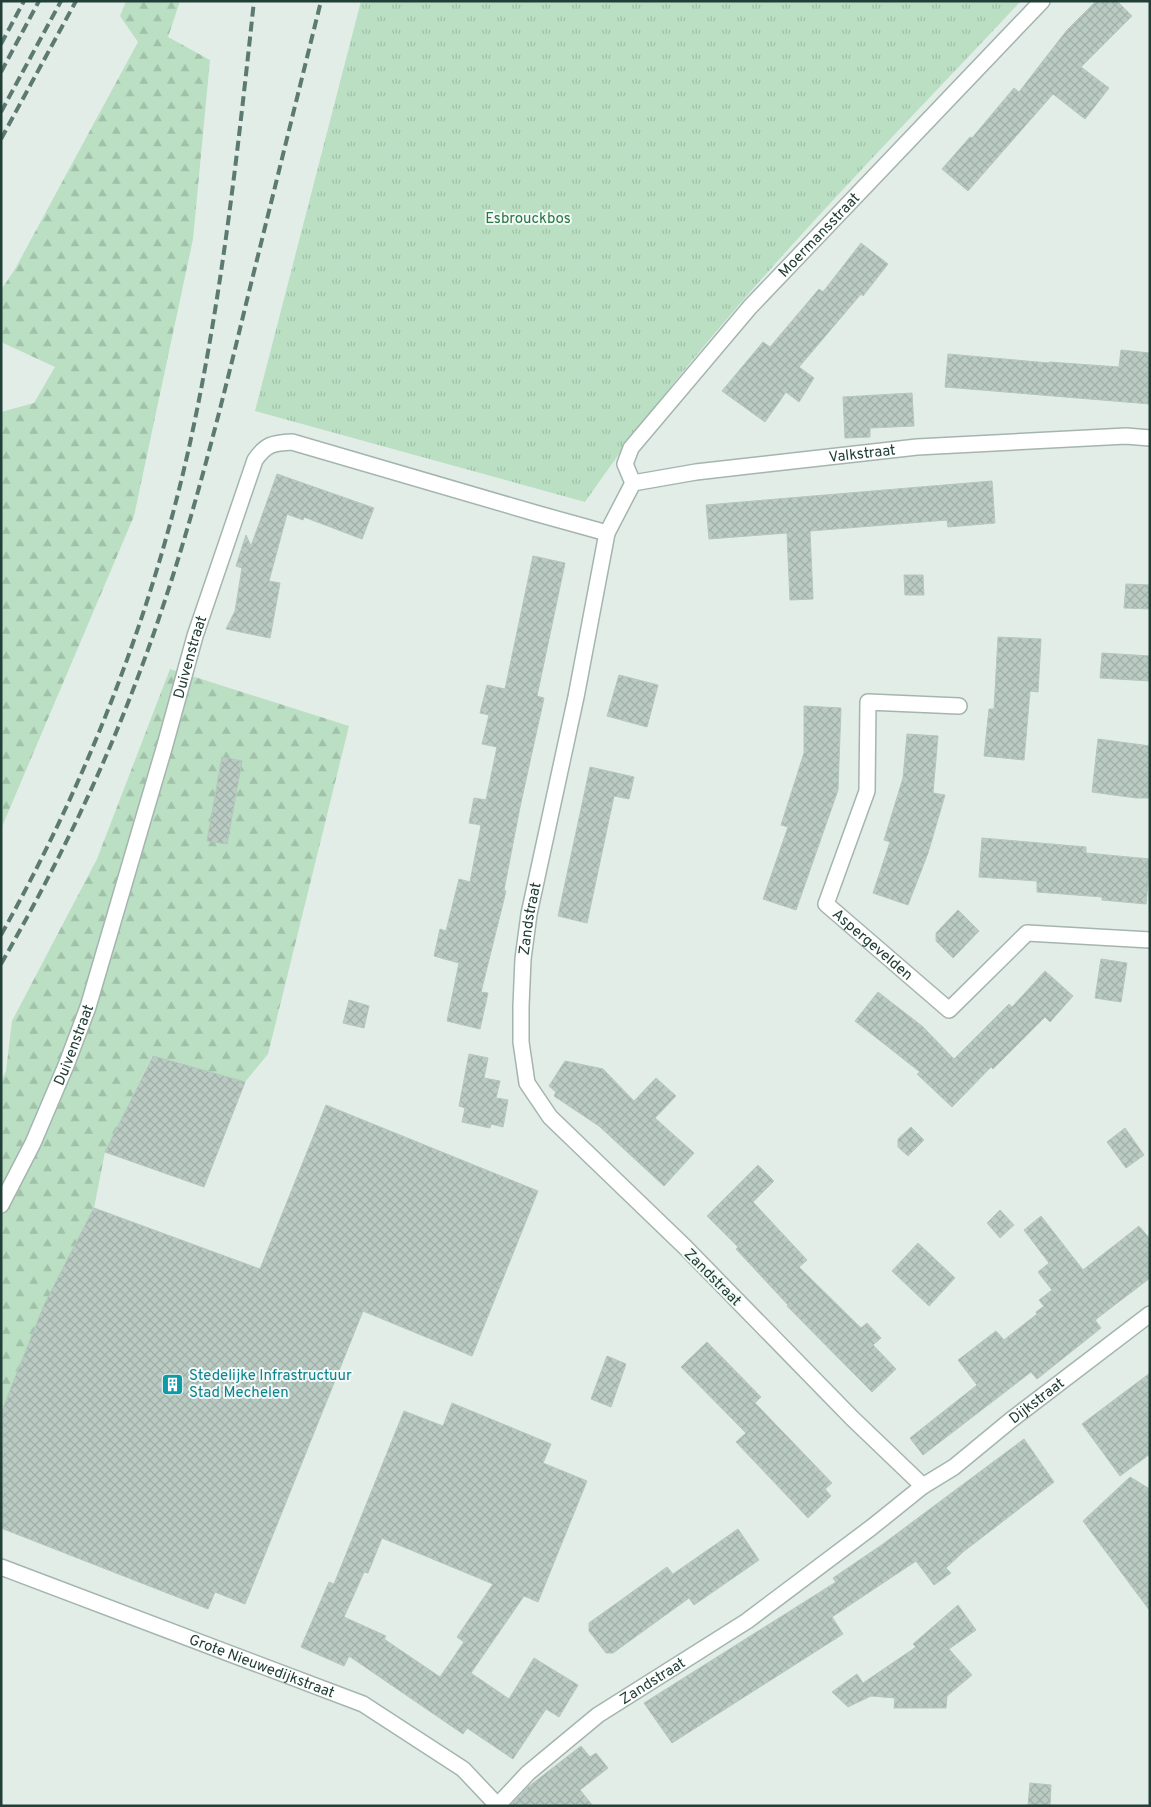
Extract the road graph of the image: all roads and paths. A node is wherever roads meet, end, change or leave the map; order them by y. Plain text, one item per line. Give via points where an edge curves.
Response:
1 (1042, 1) edge
2 (1150, 438) edge
3 (633, 483) junction
4 (607, 533) junction
5 (960, 706) dead end
6 (1150, 940) edge
7 (1, 1205) edge
8 (1150, 1314) edge
9 (923, 1486) junction
10 (1, 1567) edge
11 (498, 1805) edge

1 - 3 street, Moermansstraat via 750,307 631,448 625,464
2 - 3 street, Valkstraat via 1126,436 917,447 696,472
3 - 4 street
4 - 7 street, Duivenstraat via 292,442 274,443 262,450 255,460 195,636 88,1007 33,1143
4 - 9 street, Zandstraat via 528,923 521,1015 527,1083 550,1117 685,1247
5 - 6 street, Aspergevelden via 868,702 867,791 826,904 949,1010 1028,933
8 - 9 street, Dijkstraat via 954,1466
9 - 11 street, Zandstraat via 747,1621 598,1715 528,1773
10 - 11 street, Grote Nieuwedijkstraat via 363,1704 463,1769

